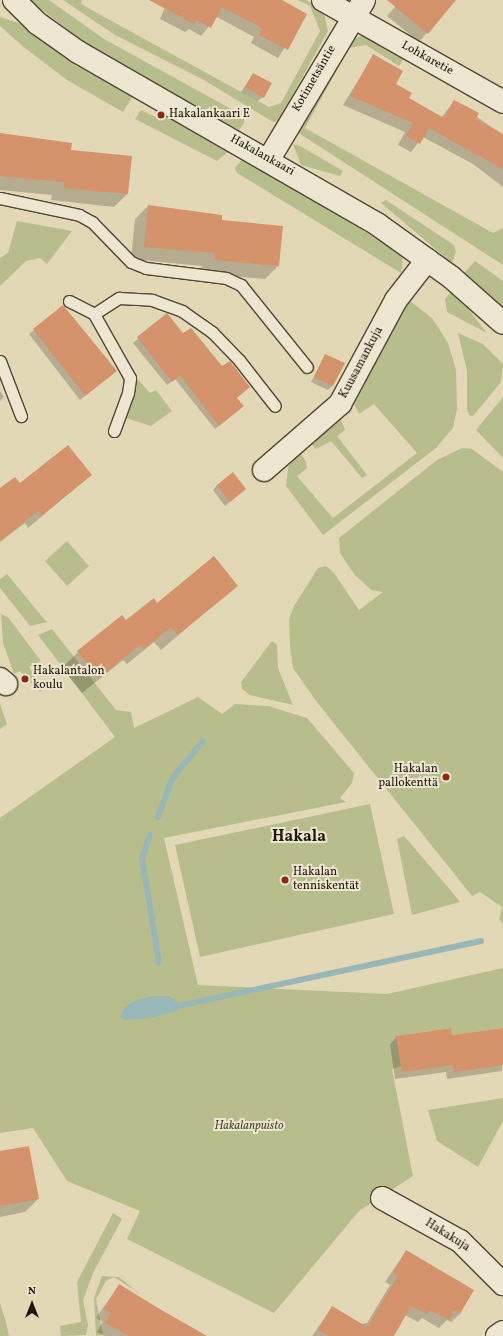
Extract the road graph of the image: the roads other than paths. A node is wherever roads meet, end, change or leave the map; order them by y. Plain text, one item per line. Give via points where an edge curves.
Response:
1 (14, 0) edge
2 (322, 0) edge
3 (357, 8) edge
4 (503, 102) edge
5 (269, 159) junction
6 (0, 198) edge
7 (427, 260) junction
8 (70, 301) dead end
9 (94, 314) junction
10 (503, 323) edge
11 (0, 361) edge
12 (307, 367) dead end
13 (275, 406) dead end
14 (21, 416) dead end
15 (114, 431) dead end
16 (264, 470) dead end
17 (382, 1198) dead end
18 (503, 1284) edge
19 (503, 1332) edge
20 (497, 1336) edge

1 - 5 street, Hakalankaari via 37,23 78,52
2 - 3 street, Lohkaretie
3 - 4 street, Lohkaretie
3 - 5 street, Kotimetsäntie
5 - 7 street, Hakalankaari via 378,224
6 - 12 lane via 79,215 92,222 131,262 141,266 226,278 241,286
7 - 10 street, Hakalankaari
7 - 16 street, Kuusamankuja via 396,300 340,404
8 - 9 lane
9 - 13 lane via 119,298 152,300 182,311 212,332 239,360
9 - 15 lane via 130,378 128,393
11 - 14 lane
17 - 18 street, Hakakuja via 460,1241
19 - 20 street

